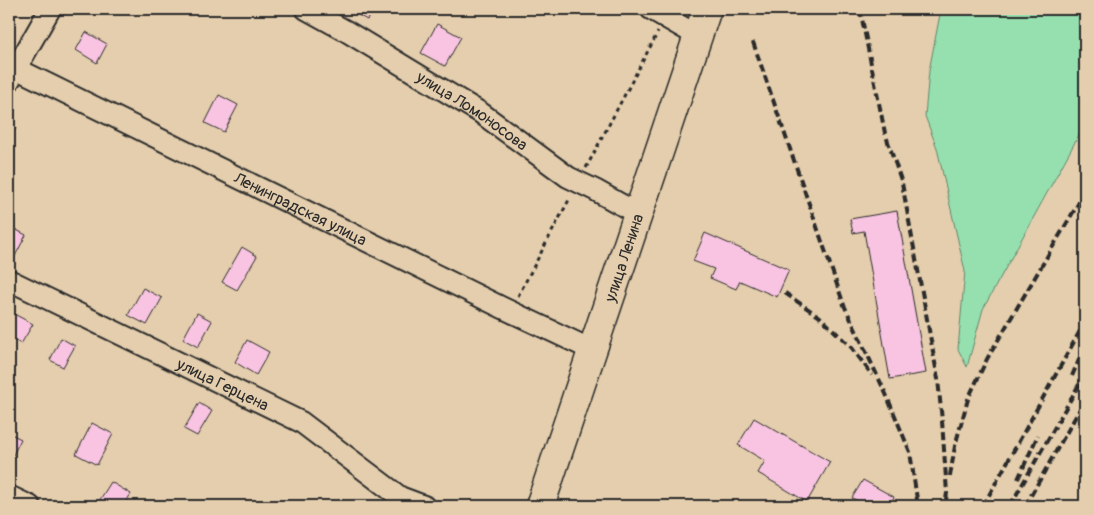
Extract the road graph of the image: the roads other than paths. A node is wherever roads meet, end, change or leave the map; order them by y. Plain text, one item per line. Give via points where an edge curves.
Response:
1 (50, 9) edge
2 (306, 9) edge
3 (707, 9) edge
4 (658, 13) edge
5 (698, 36) junction
6 (11, 71) edge
7 (638, 214) junction
8 (9, 280) edge
9 (592, 350) junction
10 (9, 496) edge
11 (30, 506) edge
12 (424, 506) edge
13 (540, 506) edge

1 - 6 street
2 - 7 street, улица Ломоносова via 481,113 568,177
3 - 5 street, улица Ленина
4 - 5 street
5 - 7 street, улица Ленина
6 - 9 street, Ленинградская улица
7 - 9 street, улица Ленина
8 - 12 street, улица Герцена via 301,422 400,497
9 - 13 street, улица Ленина
10 - 11 street

